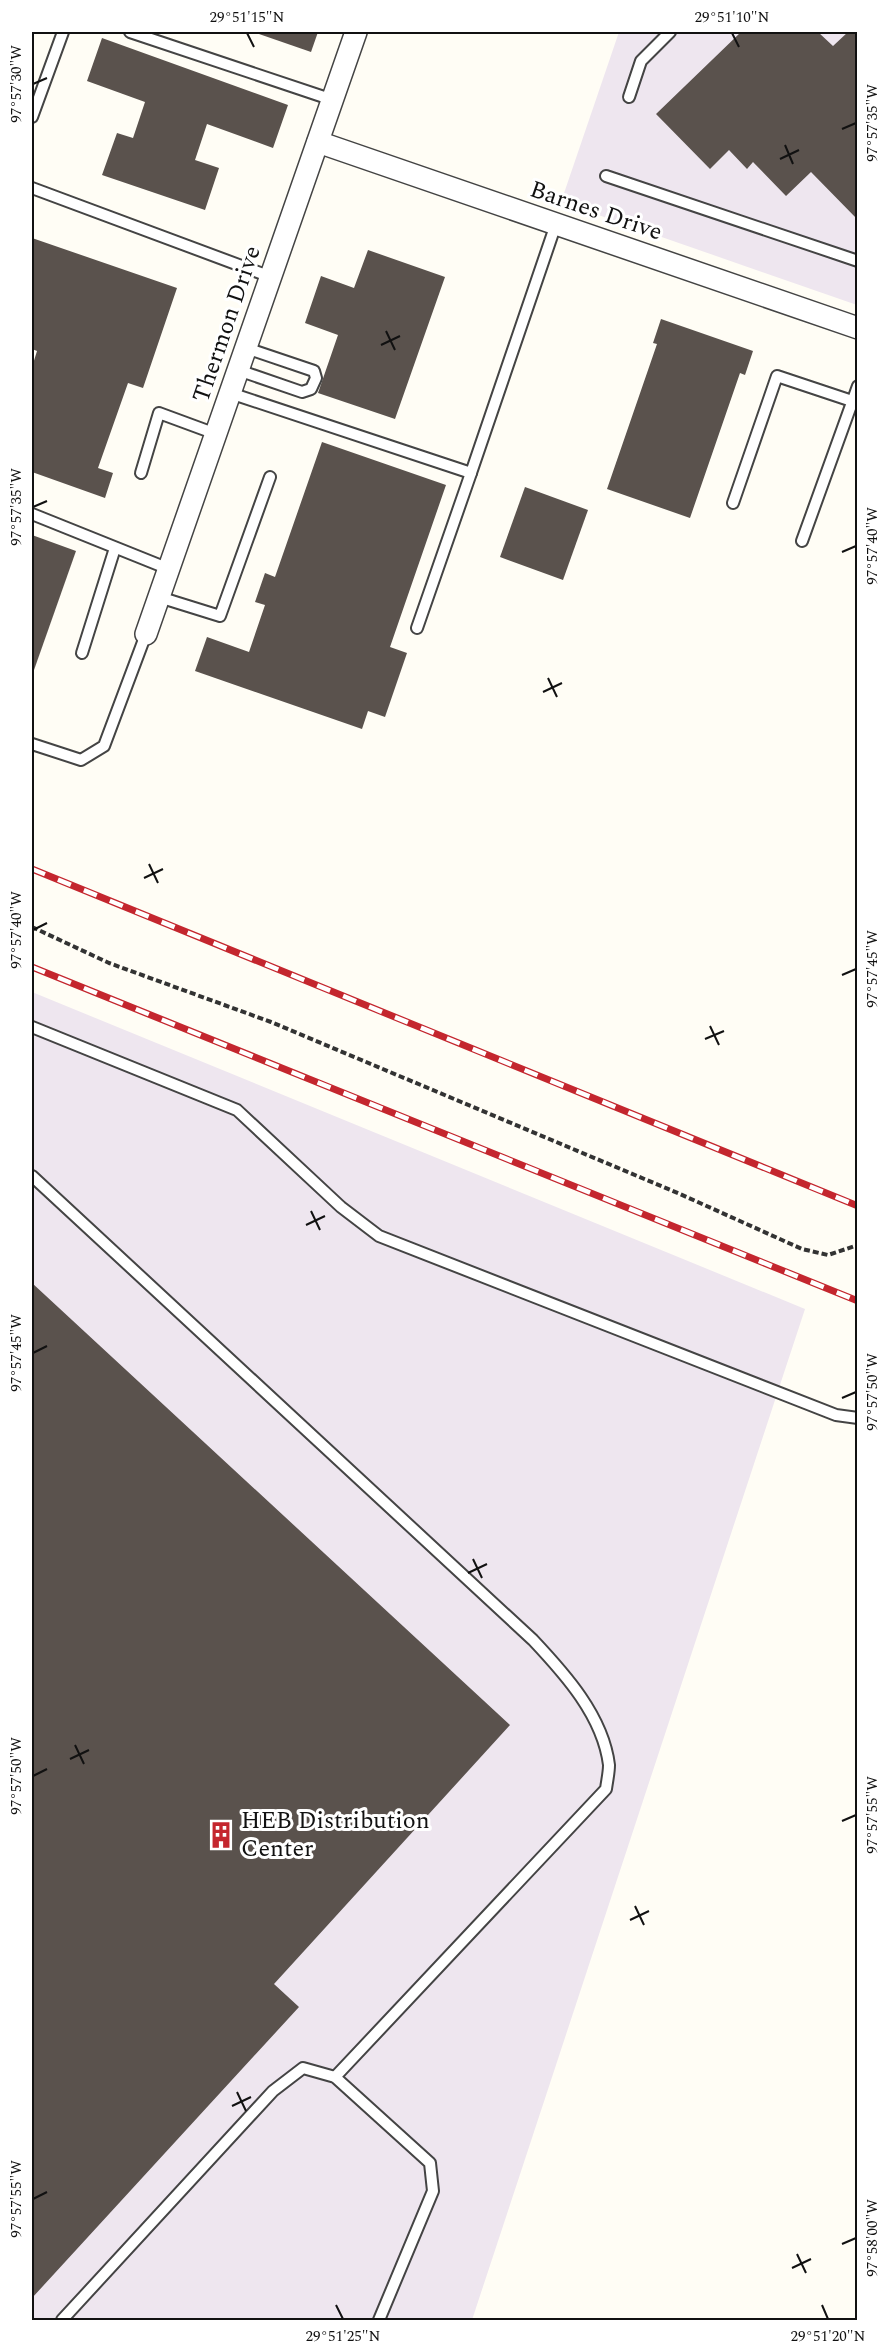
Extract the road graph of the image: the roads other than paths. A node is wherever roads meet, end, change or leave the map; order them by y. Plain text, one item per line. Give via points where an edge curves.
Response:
1 (63, 32) edge
2 (130, 32) edge
3 (356, 32) edge
4 (670, 32) edge
5 (629, 97) dead end
6 (333, 100) junction
7 (32, 117) edge
8 (318, 142) junction
9 (606, 176) dead end
10 (32, 188) edge
11 (556, 224) junction
12 (858, 261) edge
13 (270, 277) junction
14 (858, 328) edge
15 (246, 348) junction
16 (238, 370) junction
17 (858, 386) edge
18 (230, 393) junction
19 (852, 401) junction
20 (216, 434) junction
21 (141, 473) dead end
22 (471, 473) junction
23 (270, 477) dead end
24 (733, 503) dead end
25 (32, 514) edge
26 (802, 541) dead end
27 (116, 548) junction
28 (169, 569) junction
29 (159, 597) junction
30 (417, 627) dead end
31 (146, 634) joint
32 (82, 653) dead end
33 (32, 744) edge
34 (32, 1028) edge
35 (32, 1176) edge
36 (858, 1418) edge
37 (334, 2077) junction
38 (62, 2320) edge
39 (379, 2320) edge

1 - 7 lane
2 - 6 lane
3 - 6 street, Thermon Drive
4 - 5 lane via 641,61
6 - 8 street, Thermon Drive
8 - 11 street, Barnes Drive
8 - 13 street, Thermon Drive
9 - 12 lane
10 - 13 lane
11 - 14 street, Barnes Drive
11 - 22 lane
13 - 15 street, Thermon Drive
15 - 16 street, Thermon Drive
15 - 16 lane via 314,371 316,378 311,389 302,392
16 - 18 street, Thermon Drive
17 - 19 lane
18 - 20 street, Thermon Drive
18 - 22 lane
19 - 24 lane via 777,376
19 - 26 lane
20 - 21 lane via 159,413
20 - 28 street, Thermon Drive
22 - 30 lane
23 - 29 lane via 220,616
25 - 27 lane
27 - 28 lane
27 - 32 lane
28 - 29 street, Thermon Drive
29 - 31 street, Thermon Drive
31 - 33 lane via 104,746 81,760
34 - 36 lane via 237,1110 341,1207 379,1236 836,1415
35 - 37 lane via 533,1640 570,1679 598,1730 609,1766 606,1788
37 - 38 lane via 303,2068 273,2091
37 - 39 lane via 430,2163 433,2191

